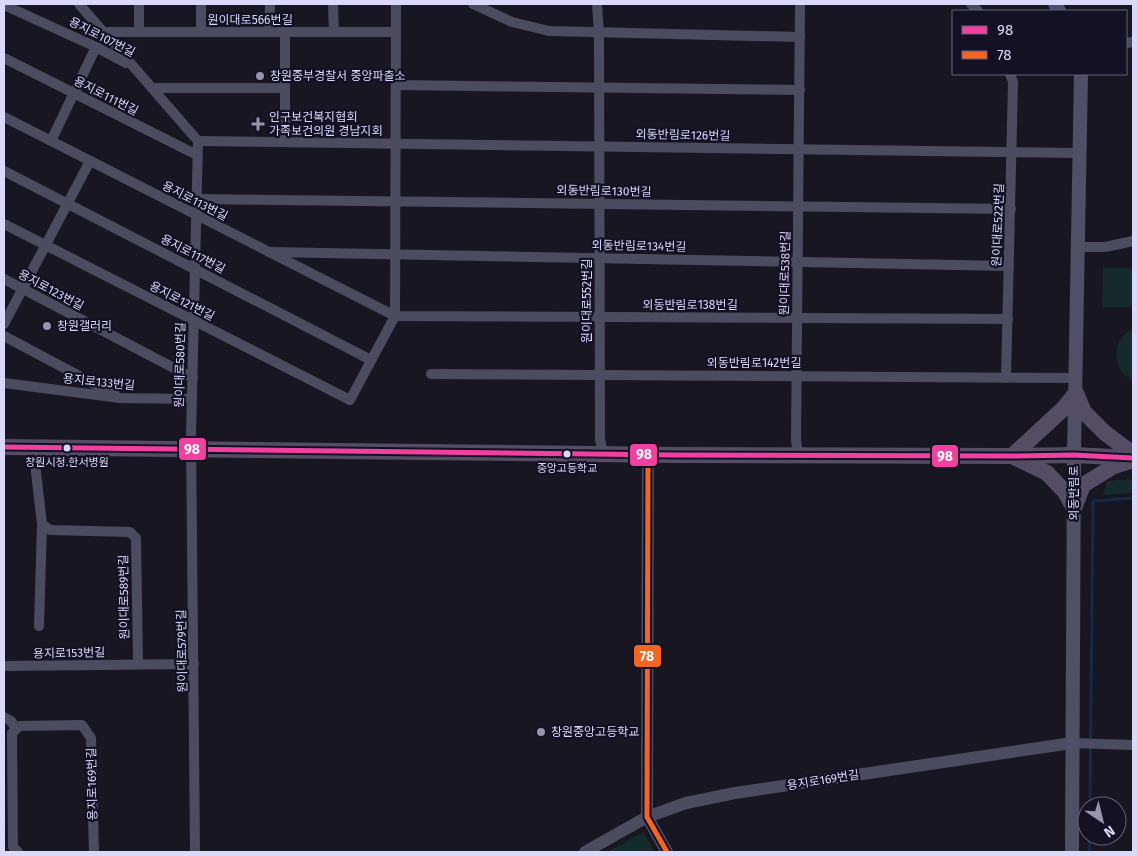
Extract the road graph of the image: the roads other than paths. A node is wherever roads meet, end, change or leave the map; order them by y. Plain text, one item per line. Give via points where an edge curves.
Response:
1 (78, 4) edge
2 (139, 4) edge
3 (201, 4) edge
4 (270, 4) edge
5 (334, 4) edge
6 (396, 4) edge
7 (473, 4) edge
8 (597, 4) edge
9 (800, 4) edge
10 (4, 5) edge
11 (103, 32) junction
12 (139, 32) junction
13 (201, 32) junction
14 (269, 32) junction
15 (285, 32) junction
16 (334, 32) junction
17 (396, 32) junction
18 (599, 32) junction
19 (800, 37) junction
20 (96, 47) junction
21 (4, 58) edge
22 (134, 68) junction
23 (1010, 75) edge
24 (1081, 75) edge
25 (396, 85) junction
26 (152, 88) junction
27 (285, 88) junction
28 (599, 88) junction
29 (800, 90) junction
30 (74, 94) junction
31 (4, 117) edge
32 (51, 141) junction
33 (198, 141) junction
34 (285, 142) junction
35 (396, 144) junction
36 (599, 146) junction
37 (799, 149) junction
38 (1012, 152) junction
39 (1080, 153) junction
40 (197, 155) junction
41 (90, 161) junction
42 (4, 171) edge
43 (196, 199) junction
44 (395, 201) junction
45 (68, 204) junction
46 (600, 204) junction
47 (798, 206) junction
48 (1011, 209) junction
49 (196, 215) junction
50 (4, 224) edge
51 (1133, 241) edge
52 (46, 245) junction
53 (1078, 247) junction
54 (268, 252) junction
55 (395, 254) junction
56 (600, 258) junction
57 (798, 262) junction
58 (1009, 266) junction
59 (195, 269) junction
60 (4, 279) edge
61 (22, 289) junction
62 (374, 306) joint
63 (395, 316) junction
64 (600, 318) junction
65 (797, 318) junction
66 (1008, 319) junction
67 (194, 321) junction
68 (4, 324) edge
69 (4, 336) edge
70 (372, 360) junction
71 (432, 374) dead end
72 (600, 375) junction
73 (797, 376) junction
74 (193, 378) junction
75 (1006, 378) junction
76 (4, 383) edge
77 (1076, 385) junction
78 (120, 398) junction
79 (192, 399) junction
80 (4, 447) edge
81 (36, 448) junction
82 (192, 449) junction
83 (603, 454) junction
84 (1074, 454) junction
85 (1133, 454) edge
86 (648, 455) junction
87 (798, 455) junction
88 (1012, 456) junction
89 (1133, 459) edge
90 (1074, 508) junction
91 (42, 524) junction
92 (39, 626) dead end
93 (138, 664) junction
94 (194, 664) junction
95 (4, 666) edge
96 (4, 717) edge
97 (16, 729) junction
98 (1077, 743) junction
99 (1133, 745) edge
100 (647, 816) junction
101 (18, 852) edge
102 (94, 852) edge
103 (195, 852) edge
104 (585, 852) edge
105 (667, 852) edge
106 (1072, 852) edge

1 - 11 street
2 - 12 street
3 - 13 street
4 - 14 street
5 - 16 street
6 - 17 street
7 - 18 street via 512,22 549,31
8 - 18 street, 원이대로552번길
9 - 19 street, 원이대로538번길
10 - 20 street, 용지로107번길
11 - 12 street, 원이대로566번길
11 - 22 street
12 - 13 street, 원이대로566번길
13 - 14 street, 원이대로566번길
14 - 15 street, 원이대로566번길
15 - 16 street, 원이대로566번길
15 - 27 street
16 - 17 street, 원이대로566번길
17 - 25 street
18 - 19 street
18 - 28 street, 원이대로552번길
19 - 29 street, 원이대로538번길
20 - 22 street, 용지로107번길
20 - 30 street
21 - 30 street, 용지로111번길
22 - 26 street
23 - 38 street, 원이대로522번길
24 - 39 main road, 외동반림로
25 - 28 street
25 - 35 street
26 - 27 street
26 - 33 street
27 - 34 street
28 - 29 street
28 - 36 street, 원이대로552번길
29 - 37 street, 원이대로538번길
30 - 32 street
30 - 40 street, 용지로111번길
31 - 32 street, 용지로113번길
32 - 41 street, 용지로113번길
33 - 34 street, 외동반림로126번길
33 - 40 street, 원이대로580번길
34 - 35 street, 외동반림로126번길
35 - 36 street, 외동반림로126번길
35 - 44 street
36 - 37 street, 외동반림로126번길
36 - 46 street, 원이대로552번길
37 - 38 street, 외동반림로126번길
37 - 47 street, 원이대로538번길
38 - 39 street, 외동반림로126번길
38 - 48 street, 원이대로522번길
39 - 53 main road, 외동반림로
40 - 43 street, 원이대로580번길
41 - 45 street
41 - 49 street, 용지로113번길
42 - 45 street, 용지로117번길
43 - 44 street, 외동반림로130번길
43 - 49 street, 원이대로580번길
44 - 46 street, 외동반림로130번길
44 - 55 street
45 - 52 street
45 - 59 street, 용지로117번길
46 - 47 street, 외동반림로130번길
46 - 56 street, 원이대로552번길
47 - 48 street, 외동반림로130번길
47 - 57 street, 원이대로538번길
48 - 58 street, 원이대로522번길
49 - 54 street, 용지로113번길
49 - 59 street, 원이대로580번길
50 - 52 street, 용지로121번길
51 - 53 street via 1105,247
52 - 61 street
52 - 67 street, 용지로121번길
53 - 77 main road, 외동반림로
54 - 55 street, 외동반림로134번길
54 - 62 street, 용지로113번길
55 - 56 street, 외동반림로134번길
55 - 63 street
56 - 57 street, 외동반림로134번길
56 - 64 street, 원이대로552번길
57 - 58 street, 외동반림로134번길
57 - 65 street, 원이대로538번길
58 - 66 street, 원이대로522번길
59 - 67 street, 원이대로580번길
59 - 70 street, 용지로117번길
60 - 61 street, 용지로123번길
61 - 68 street
61 - 74 street, 용지로123번길
62 - 63 street, 외동반림로138번길
63 - 64 street, 외동반림로138번길
63 - 70 street
64 - 65 street, 외동반림로138번길
64 - 72 street, 원이대로552번길
65 - 66 street, 외동반림로138번길
65 - 73 street, 원이대로538번길
66 - 75 street, 원이대로522번길
67 - 70 street, 용지로121번길 via 350,400
67 - 74 street, 원이대로580번길
69 - 78 street
71 - 72 street, 외동반림로142번길
72 - 73 street, 외동반림로142번길
72 - 83 street, 원이대로552번길
73 - 75 street, 외동반림로142번길
73 - 87 street, 원이대로538번길
74 - 79 street, 원이대로580번길
75 - 77 street, 외동반림로142번길
76 - 78 street, 용지로133번길
77 - 84 main road, 외동반림로
77 - 85 main road via 1084,412
77 - 88 main road via 1062,409
78 - 79 street, 용지로133번길
79 - 82 street, 원이대로580번길
80 - 81 main road
81 - 82 main road
81 - 91 street via 34,455
82 - 83 main road
82 - 94 street, 원이대로579번길
83 - 86 main road
84 - 88 main road
84 - 89 main road
84 - 90 main road, 외동반림로
86 - 87 main road
86 - 100 street
87 - 88 main road
88 - 90 main road via 1048,473
89 - 90 main road via 1114,466 1083,485
90 - 98 main road, 외동반림로
91 - 92 street
91 - 93 street, 원이대로589번길 via 50,530 130,532 136,538
93 - 94 street, 용지로153번길
93 - 95 street, 용지로153번길
94 - 103 street, 원이대로579번길
96 - 97 street
97 - 101 street via 12,733 14,848
97 - 102 street, 용지로169번길 via 20,726 82,725 91,738
98 - 99 street
98 - 100 street, 용지로169번길 via 735,793 686,803
98 - 106 main road, 외동반림로
100 - 104 street, 용지로169번길
100 - 105 street

